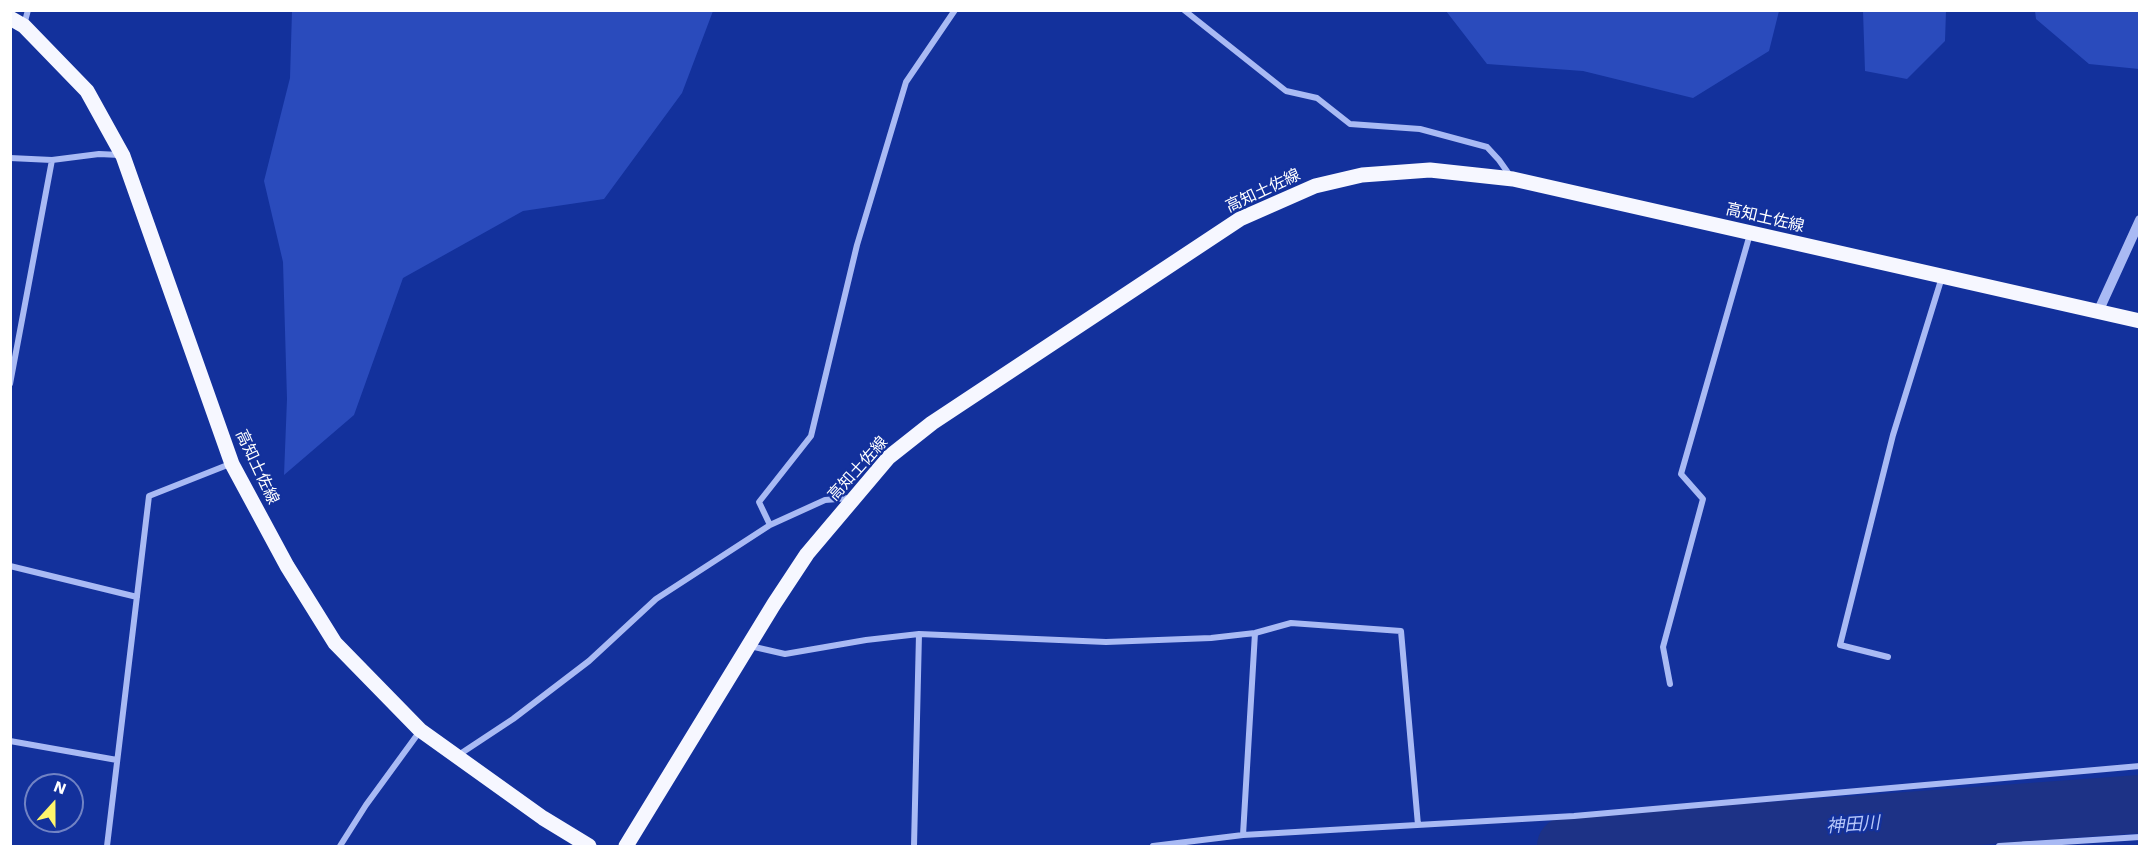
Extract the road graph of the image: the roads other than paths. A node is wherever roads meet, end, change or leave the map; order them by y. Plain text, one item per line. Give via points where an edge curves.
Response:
1 (955, 10) edge
2 (1184, 10) edge
3 (21, 18) edge
4 (123, 156) junction
5 (10, 158) edge
6 (52, 160) junction
7 (1513, 179) junction
8 (2139, 220) edge
9 (1750, 233) junction
10 (1942, 277) junction
11 (2098, 312) junction
12 (2139, 321) edge
13 (10, 384) edge
14 (232, 464) junction
15 (857, 497) junction
16 (770, 525) junction
17 (10, 566) edge
18 (137, 597) junction
19 (1255, 633) junction
20 (919, 634) junction
21 (749, 645) junction
22 (1888, 657) dead end
23 (1670, 684) dead end
24 (420, 730) junction
25 (10, 741) edge
26 (457, 756) junction
27 (117, 760) junction
28 (2139, 766) edge
29 (1418, 825) junction
30 (1243, 835) junction
31 (2139, 837) edge
32 (106, 846) edge
33 (340, 846) edge
34 (590, 846) edge
35 (626, 846) edge
36 (914, 846) edge
37 (1153, 846) edge
38 (1999, 846) edge

1 - 16 street via 906,82 857,245 811,436 759,502
2 - 7 street via 1286,91 1317,98 1350,124 1420,129 1486,147
3 - 4 main road, 高知土佐線 via 87,91
4 - 6 street via 99,154
4 - 14 main road, 高知土佐線
5 - 6 street
6 - 13 street
7 - 9 main road, 高知土佐線
7 - 15 main road, 高知土佐線 via 1430,170 1362,175 1315,186 1240,219 932,423 889,457
8 - 11 street
9 - 10 main road, 高知土佐線
9 - 23 street via 1681,474 1703,499 1663,647
10 - 11 main road, 高知土佐線
10 - 22 street via 1893,435 1840,645
11 - 12 main road, 高知土佐線
14 - 18 street via 149,496
14 - 24 main road, 高知土佐線 via 287,566 335,643
15 - 16 street via 825,500
15 - 21 main road, 高知土佐線 via 807,554
16 - 26 street via 656,599 589,661
17 - 18 street
18 - 27 street
19 - 20 street via 1106,642
19 - 29 street via 1291,623 1401,631
19 - 30 street
20 - 21 street via 785,654
20 - 36 street
21 - 35 main road, 高知土佐線
24 - 26 main road, 高知土佐線
24 - 33 street
25 - 27 street
26 - 34 main road, 高知土佐線 via 543,818
27 - 32 street
28 - 29 street via 1574,816
29 - 30 street
30 - 37 street
31 - 38 street

